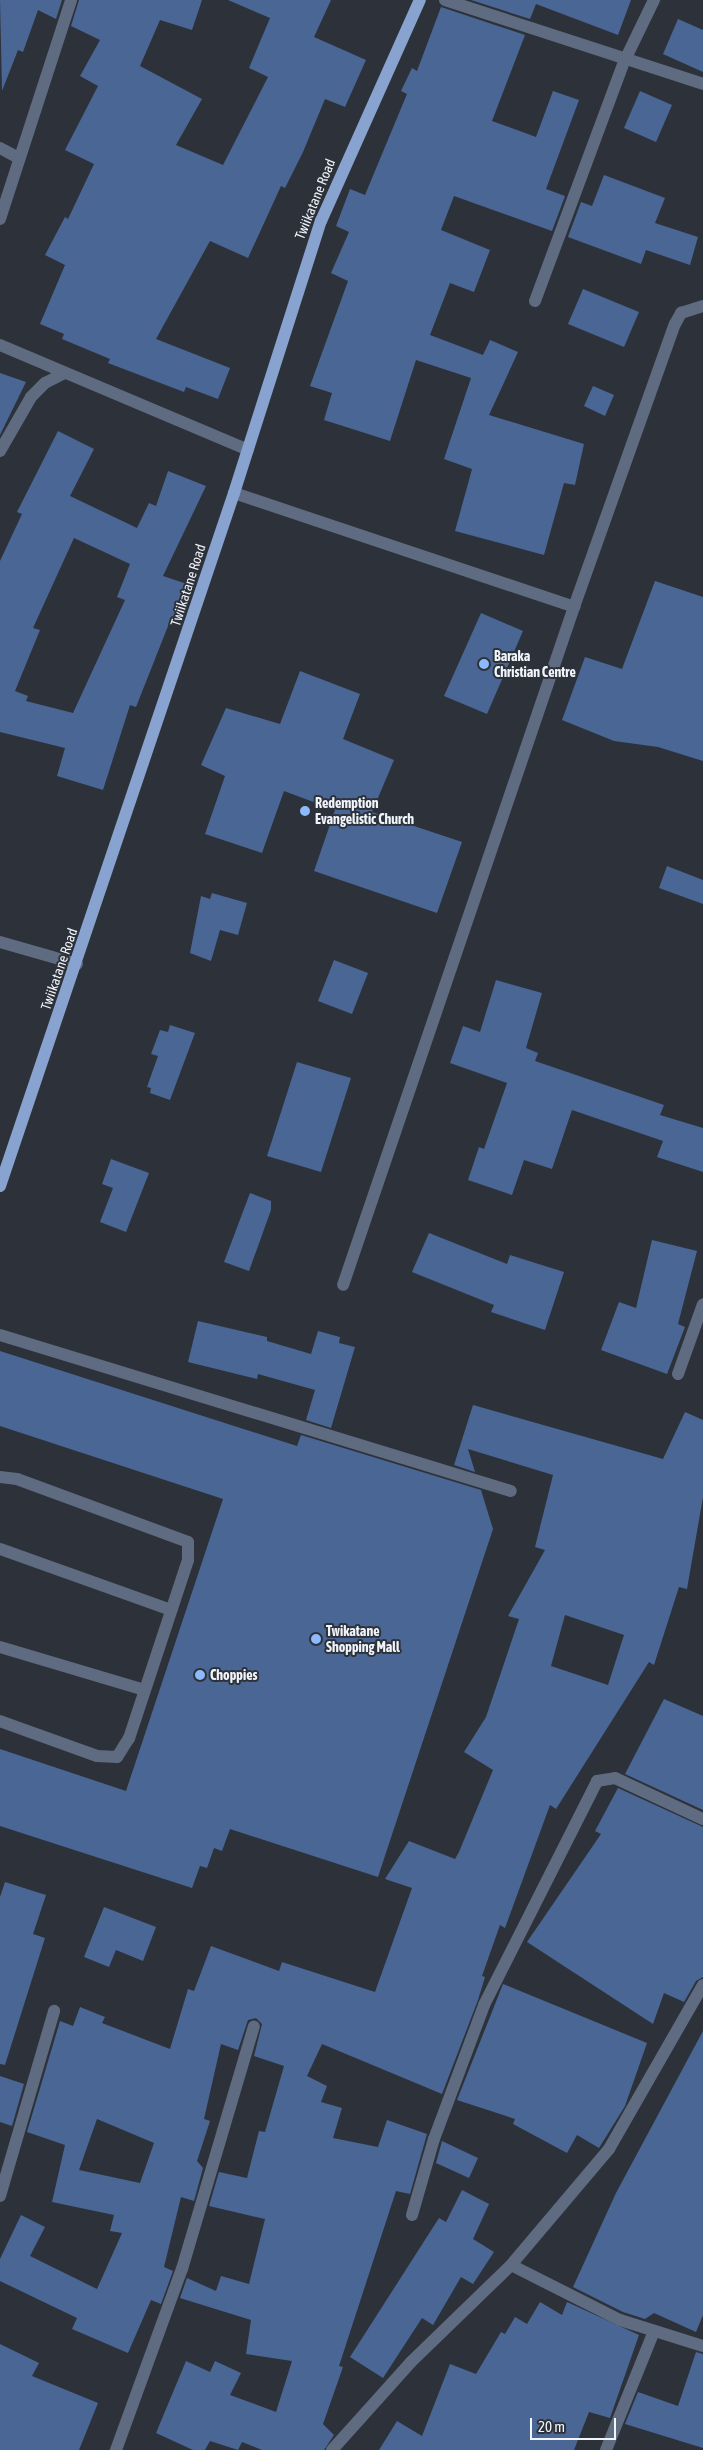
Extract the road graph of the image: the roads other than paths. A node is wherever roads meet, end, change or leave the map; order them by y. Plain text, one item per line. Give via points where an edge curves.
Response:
1 (71, 0) edge
2 (420, 0) edge
3 (444, 0) edge
4 (654, 0) edge
5 (624, 62) junction
6 (703, 84) edge
7 (0, 148) edge
8 (19, 158) junction
9 (0, 219) edge
10 (535, 301) dead end
11 (703, 306) edge
12 (0, 345) edge
13 (65, 373) junction
14 (248, 450) junction
15 (0, 451) edge
16 (234, 492) junction
17 (574, 607) junction
18 (0, 942) edge
19 (77, 964) junction
20 (0, 1186) edge
21 (343, 1285) dead end
22 (703, 1304) edge
23 (0, 1335) edge
24 (678, 1374) dead end
25 (0, 1477) edge
26 (511, 1491) dead end
27 (0, 1549) edge
28 (171, 1610) junction
29 (0, 1647) edge
30 (144, 1690) junction
31 (0, 1721) edge
32 (703, 1819) edge
33 (703, 1984) edge
34 (54, 2011) dead end
35 (254, 2026) dead end
36 (0, 2196) edge
37 (412, 2215) dead end
38 (511, 2265) junction
39 (654, 2331) junction
40 (703, 2346) edge
41 (116, 2450) edge
42 (332, 2450) edge
43 (606, 2450) edge

1 - 8 street
2 - 14 main road, Twiikatane Road via 321,221
3 - 5 street
4 - 5 street
5 - 6 street
5 - 10 street
7 - 8 street
8 - 9 street
11 - 17 street via 681,312 675,324
12 - 13 street
13 - 14 street
13 - 15 street via 44,383 31,397
14 - 16 main road, Twiikatane Road
16 - 17 street
16 - 19 main road, Twiikatane Road
17 - 21 street
18 - 19 street
19 - 20 main road, Twiikatane Road
22 - 24 street
23 - 26 street
25 - 28 street via 17,1479 188,1542 188,1560
27 - 28 street
28 - 30 street
29 - 30 street
30 - 31 street via 129,1738 118,1757 98,1756
32 - 37 street via 615,1778 597,1781 484,2005 434,2139
33 - 38 street via 609,2149
34 - 36 street
35 - 41 street via 178,2279
38 - 39 street via 552,2289
38 - 42 street via 411,2362
39 - 40 street
39 - 43 street

